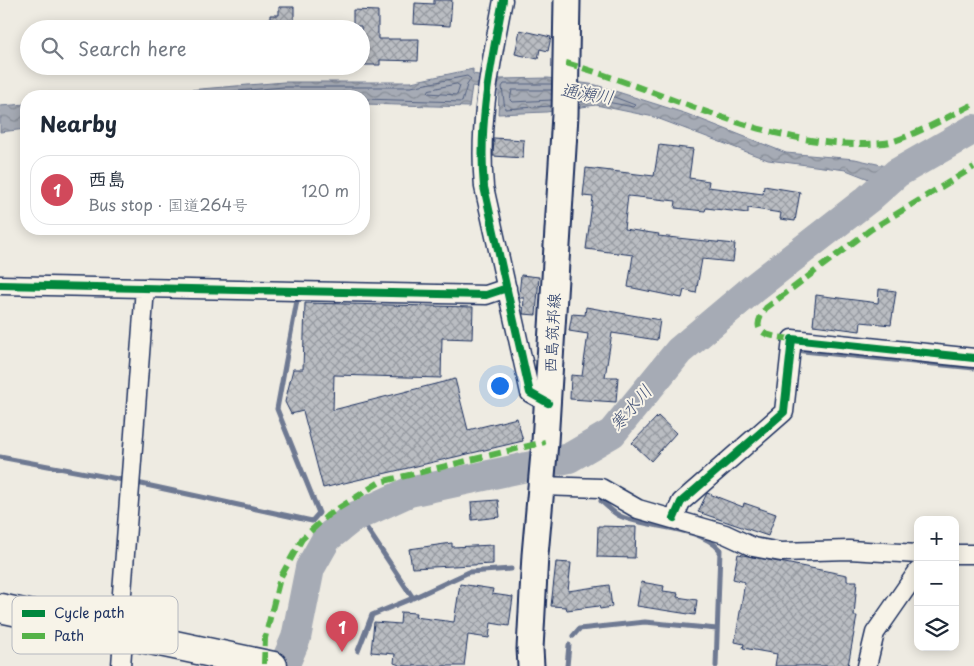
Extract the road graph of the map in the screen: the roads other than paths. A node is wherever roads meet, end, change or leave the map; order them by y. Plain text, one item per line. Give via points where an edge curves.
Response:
1 (503, 0) edge
2 (567, 0) edge
3 (0, 285) edge
4 (145, 288) junction
5 (507, 288) junction
6 (974, 358) edge
7 (548, 402) junction
8 (541, 486) junction
9 (674, 518) junction
10 (914, 554) edge
11 (959, 554) edge
12 (974, 554) edge
13 (914, 577) edge
14 (122, 596) edge
15 (178, 646) edge
16 (269, 665) edge
17 (531, 666) edge
18 (867, 666) edge

1 - 5 street via 482,117 481,160
2 - 7 main road, 西島筑邦線 via 565,115
3 - 4 street
4 - 5 street via 486,295
4 - 14 street
5 - 7 street via 530,393
6 - 9 street via 792,339 784,412 681,502
7 - 8 main road, 西島筑邦線
8 - 9 street via 601,488 638,509
8 - 17 main road, 西島筑邦線 via 532,602
9 - 10 street via 725,534 754,548 781,552 849,550
11 - 12 street
13 - 18 street via 875,633
15 - 16 highway

